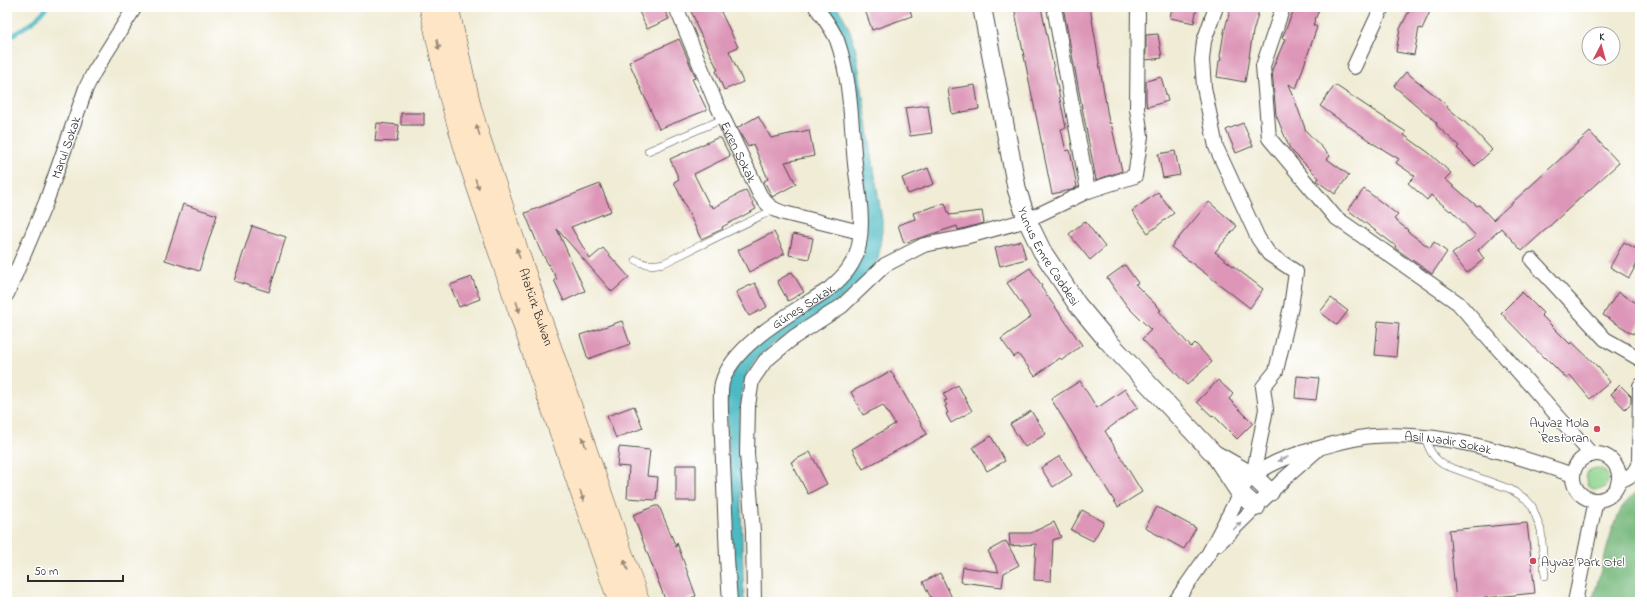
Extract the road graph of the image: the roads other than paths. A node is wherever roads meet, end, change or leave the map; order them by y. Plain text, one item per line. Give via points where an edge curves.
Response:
1 (135, 7) edge
2 (430, 7) edge
3 (448, 7) edge
4 (676, 7) edge
5 (816, 7) edge
6 (982, 7) edge
7 (1054, 7) edge
8 (1138, 7) edge
9 (1216, 7) edge
10 (1283, 7) edge
11 (1382, 7) edge
12 (1354, 67) dead end
13 (724, 119) junction
14 (648, 151) dead end
15 (1088, 191) junction
16 (773, 210) junction
17 (1027, 220) junction
18 (860, 232) junction
19 (636, 260) dead end
20 (1532, 260) dead end
21 (7, 294) edge
22 (1640, 359) edge
23 (1640, 386) edge
24 (1425, 438) junction
25 (1320, 448) junction
26 (1215, 455) junction
27 (1592, 455) junction
28 (1573, 474) junction
29 (1253, 476) junction
30 (1630, 479) edge
31 (1270, 492) junction
32 (1240, 493) junction
33 (1596, 500) junction
34 (1256, 507) junction
35 (1209, 553) junction
36 (1545, 576) dead end
37 (619, 602) edge
38 (639, 602) edge
39 (730, 602) edge
40 (754, 602) edge
41 (1175, 602) edge
42 (1574, 602) edge

1 - 21 street, Marul Sokak via 86,88 46,202
2 -> 37 main road, Atatürk Bulvarı via 449,94 467,156
38 -> 3 main road, Atatürk Bulvarı via 479,136
4 - 13 street, Evren Sokak
5 - 18 street, Güneş Sokak via 836,39 844,68
6 - 17 street, Yunus Emre Caddesi via 1010,159
7 - 15 street
8 - 15 street via 1137,108 1141,136 1135,176
9 - 29 street via 1204,41 1202,60 1204,87 1216,147 1258,238 1269,254 1296,272 1291,307 1276,371 1263,387 1266,409
10 - 27 street via 1263,66 1269,138 1335,218 1458,303
11 - 12 street
13 - 14 lane
13 - 16 street, Evren Sokak via 760,195
15 - 17 street
16 - 18 street
16 - 19 lane via 664,263 642,264
17 - 26 street, Yunus Emre Caddesi via 1042,251 1077,304 1107,340
17 - 40 street via 924,245 885,265 842,306 794,336 765,361 752,380 748,406
18 - 39 street, Güneş Sokak via 856,255 846,273 829,290 753,339 740,353 723,382 721,414
20 - 22 street via 1605,339
23 - 30 street via 1639,462
24 - 25 street, Asil Nadir Sokak via 1401,435 1373,436
24 - 28 street, Asil Nadir Sokak via 1458,441
24 - 36 lane via 1430,451 1444,465 1510,490 1526,499 1532,506 1541,530
25 -> 29 street, Asil Nadir Sokak via 1286,457
25 - 31 street, Asil Nadir Sokak
26 - 29 street, Yunus Emre Caddesi
26 - 32 street, Yunus Emre Caddesi
27 - 28 street via 1579,462
27 - 30 street via 1606,456 1617,466 1619,474
28 - 33 street via 1576,489 1589,499
29 - 31 street, Yunus Emre Caddesi
29 - 32 street, Asil Nadir Sokak
30 - 33 street via 1611,495
31 - 34 street, Asil Nadir Sokak
32 - 34 street, Yunus Emre Caddesi
32 - 35 street, Asil Nadir Sokak
33 - 42 street
35 -> 34 street, Asil Nadir Sokak
35 - 41 street, Asil Nadir Sokak

